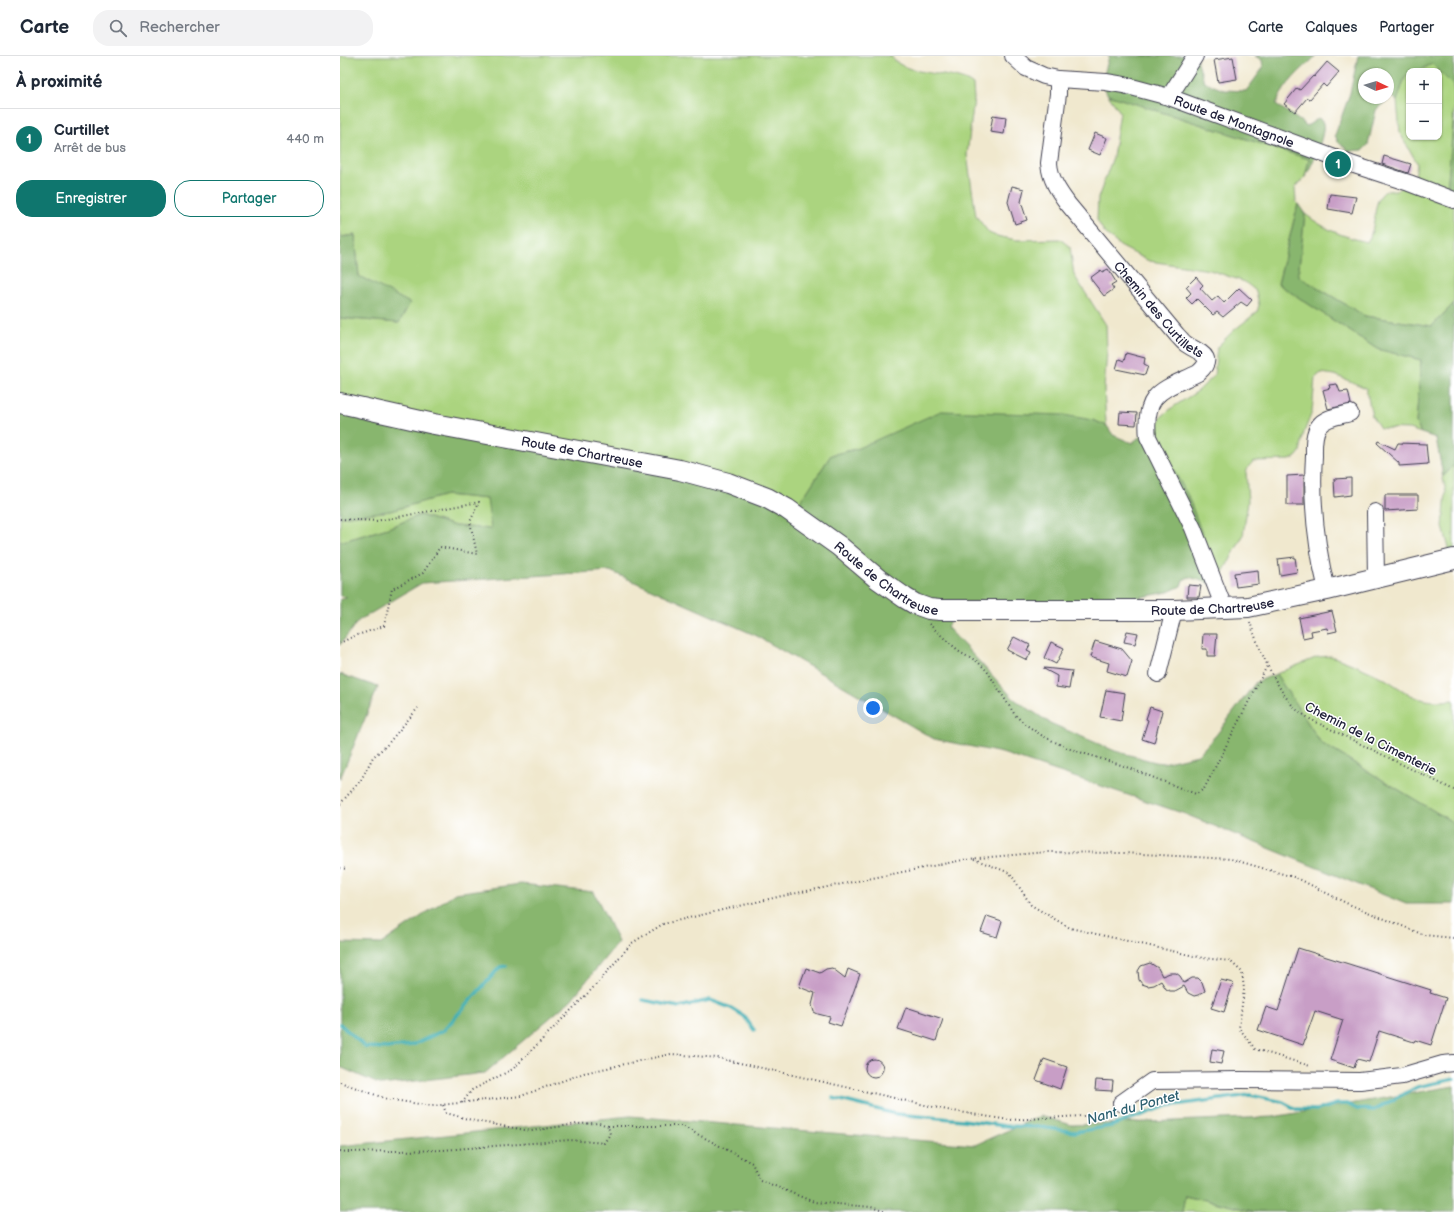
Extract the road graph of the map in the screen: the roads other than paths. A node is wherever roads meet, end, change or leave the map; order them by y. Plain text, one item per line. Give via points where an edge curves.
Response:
1 (1013, 56) edge
2 (1195, 56) edge
3 (1058, 79) junction
4 (1168, 97) junction
5 (1454, 200) edge
6 (340, 403) edge
7 (1350, 413) dead end
8 (1375, 512) dead end
9 (1454, 559) edge
10 (1376, 578) junction
11 (1327, 590) junction
12 (1223, 609) junction
13 (1174, 610) junction
14 (1158, 674) dead end
15 (1454, 1063) edge
16 (1121, 1103) road end

1 - 3 street, Route de Montagnole via 1026,68
2 - 4 street
3 - 4 street, Route de Montagnole via 1106,82
3 - 12 street, Chemin des Curtillets via 1049,163 1055,184 1068,204 1177,335 1186,344 1202,352 1205,357 1206,362 1198,373 1157,395 1151,402 1147,424 1153,450 1193,528
4 - 5 street, Route de Montagnole
6 - 13 main road, Route de Chartreuse via 434,424 680,470 728,483 767,498 787,509 840,546 878,579 915,604 928,609
7 - 11 street via 1320,424 1314,440 1314,517 1317,547
8 - 10 street
9 - 10 main road, Route de Chartreuse
10 - 11 main road, Route de Chartreuse
11 - 12 main road, Route de Chartreuse via 1248,607
12 - 13 main road, Route de Chartreuse
13 - 14 street
15 - 16 street via 1402,1076 1360,1081 1152,1081

